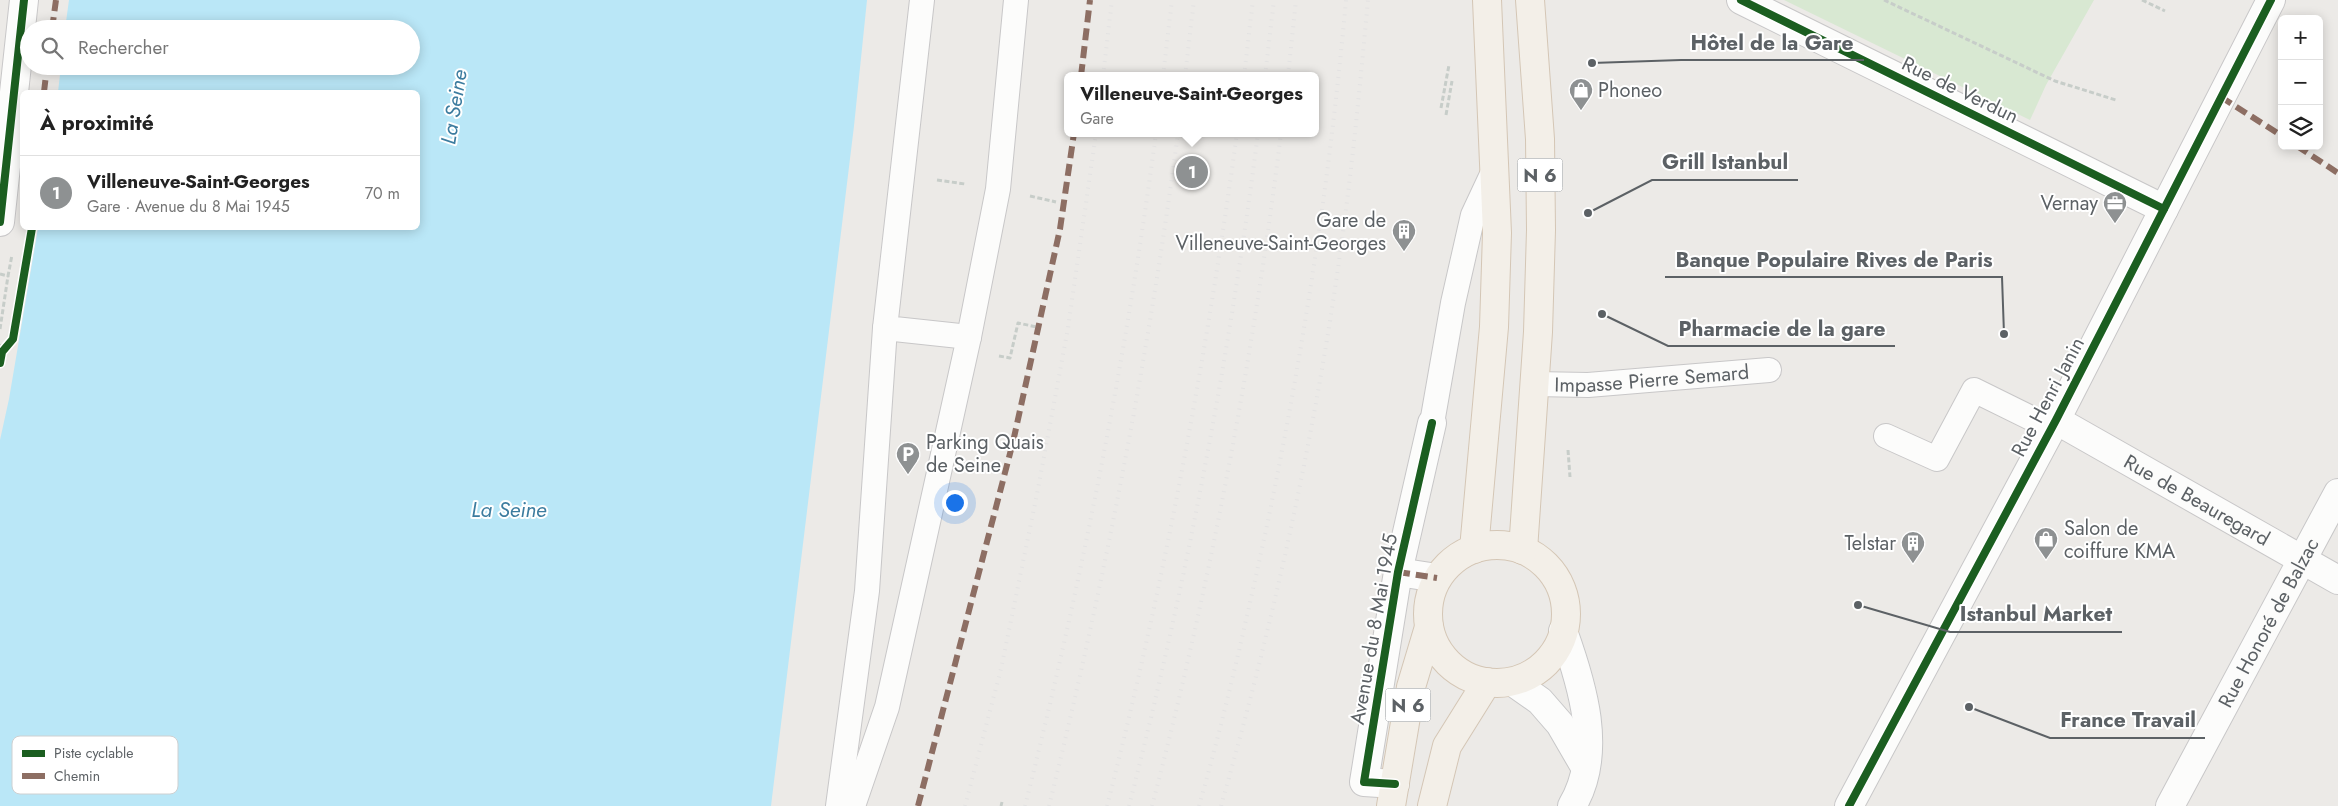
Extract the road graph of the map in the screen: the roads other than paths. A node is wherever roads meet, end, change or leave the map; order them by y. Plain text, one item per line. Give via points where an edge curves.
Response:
1 (24, 0) edge
2 (922, 0) edge
3 (1016, 0) edge
4 (1487, 0) edge
5 (1530, 0) edge
6 (1741, 0) edge
7 (2271, 0) edge
8 (22, 20) edge
9 (20, 37) edge
10 (1495, 168) junction
11 (2164, 209) junction
12 (0, 222) edge
13 (886, 328) junction
14 (969, 337) junction
15 (1769, 370) dead end
16 (1534, 384) junction
17 (1432, 423) joint
18 (2053, 424) junction
19 (1886, 436) dead end
20 (2338, 492) edge
21 (1474, 549) junction
22 (1523, 550) junction
23 (2303, 560) junction
24 (1398, 572) junction
25 (1438, 578) junction
26 (2338, 580) edge
27 (1429, 627) junction
28 (1563, 631) junction
29 (1500, 682) junction
30 (1585, 767) junction
31 (1393, 795) edge
32 (838, 806) edge
33 (853, 806) edge
34 (1432, 806) edge
35 (1572, 806) edge
36 (1848, 806) edge
37 (2170, 806) edge

1 - 8 street
2 - 13 lane
3 - 14 lane via 998,189
4 - 10 main road, Avenue du 8 Mai 1945 / N 6
5 - 16 main road, N 6 via 1541,191
6 - 11 street, Rue de Verdun
7 - 11 street, Rue Henri Janin
9 - 12 street
10 - 17 lane, Avenue du 8 Mai 1945 / N 6 via 1474,215 1452,304
10 - 21 main road, Avenue du 8 Mai 1945 / N 6 via 1494,327
11 - 18 street, Rue Henri Janin
13 - 14 lane
13 - 32 lane via 867,591
14 - 33 lane via 887,707
15 - 16 lane, Impasse Pierre Semard via 1588,385
16 - 22 main road, N 6
17 - 24 street, Avenue du 8 Mai 1945 / N 6
18 - 19 lane via 1974,390 1937,458
18 - 23 street, Rue de Beauregard
18 - 36 street, Rue Henri Janin
20 - 23 street, Rue Honoré de Balzac
21 - 22 main road, N 6 via 1507,545
21 - 25 main road, N 6 via 1448,565
22 - 28 main road, N 6 via 1543,562 1557,580 1565,601
23 - 26 street, Rue de Beauregard
23 - 37 street, Rue Honoré de Balzac
24 - 25 street
24 - 31 street, Avenue du 8 Mai 1945 / N 6 via 1364,782
25 - 27 main road, N 6 via 1428,610
27 - 29 main road, N 6 via 1436,647 1449,663 1467,676
27 - 31 main road, Avenue du 8 Mai 1945 / N 6 via 1411,687
28 - 29 main road, N 6 via 1558,649 1545,663 1526,678
28 - 30 street via 1585,702
29 - 30 street via 1540,701 1560,724
29 - 34 main road, N 6 via 1448,746
30 - 35 street

